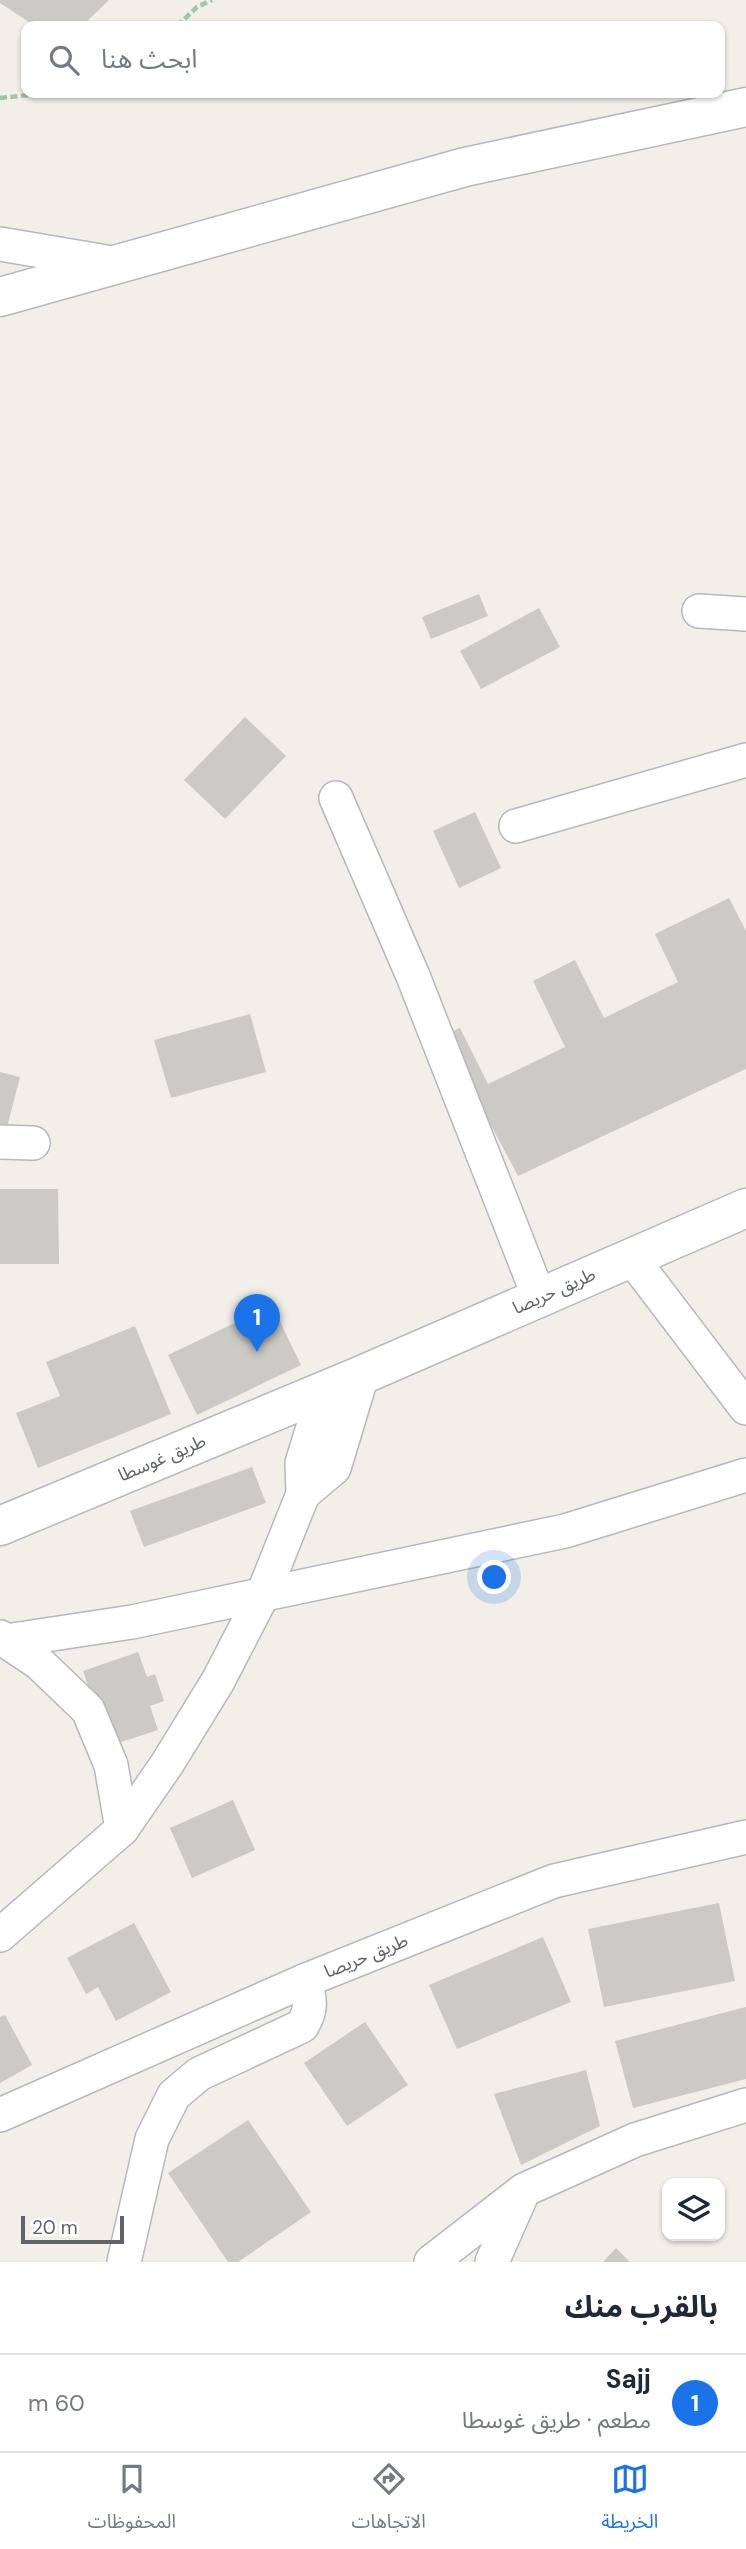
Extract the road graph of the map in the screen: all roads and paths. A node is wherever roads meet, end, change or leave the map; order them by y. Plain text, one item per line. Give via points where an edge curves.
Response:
1 (212, 0) edge
2 (182, 21) edge
3 (21, 96) edge
4 (0, 98) edge
5 (746, 107) edge
6 (0, 244) edge
7 (120, 265) junction
8 (0, 297) edge
9 (699, 611) dead end
10 (746, 614) edge
11 (746, 760) edge
12 (336, 798) dead end
13 (516, 826) dead end
14 (0, 1142) edge
15 (33, 1143) dead end
16 (746, 1208) edge
17 (631, 1257) junction
18 (539, 1297) junction
19 (362, 1375) junction
20 (324, 1391) junction
21 (746, 1408) edge
22 (746, 1475) edge
23 (303, 1494) junction
24 (7, 1520) edge
25 (263, 1594) junction
26 (3, 1639) edge
27 (122, 1829) junction
28 (746, 1837) edge
29 (0, 1935) edge
30 (304, 1981) junction
31 (746, 2105) edge
32 (0, 2115) edge
33 (524, 2190) junction
34 (124, 2262) edge
35 (431, 2262) edge
36 (492, 2262) edge

1 - 2 path
3 - 4 path
5 - 7 main road via 465,167
6 - 7 street
7 - 8 main road
9 - 10 street
11 - 13 street
12 - 18 street via 413,976
14 - 15 street
16 - 17 main road, طريق حريصا
17 - 18 main road, طريق حريصا
17 - 21 street
18 - 19 main road, طريق حريصا
19 - 20 main road, طريق حريصا
19 - 23 street via 334,1468
20 - 23 street via 302,1463
20 - 24 main road, طريق غوسطا
22 - 25 street via 565,1531
23 - 25 street
25 - 26 street via 132,1622
25 - 27 street via 218,1681
26 - 27 street via 40,1663 88,1710 111,1765
27 - 29 street
28 - 30 street, طريق حريصا via 554,1881
30 - 32 street, طريق حريصا
30 - 34 street via 310,2012 302,2026 199,2074 174,2095 152,2139
31 - 33 street via 635,2140
33 - 35 street
33 - 36 street

